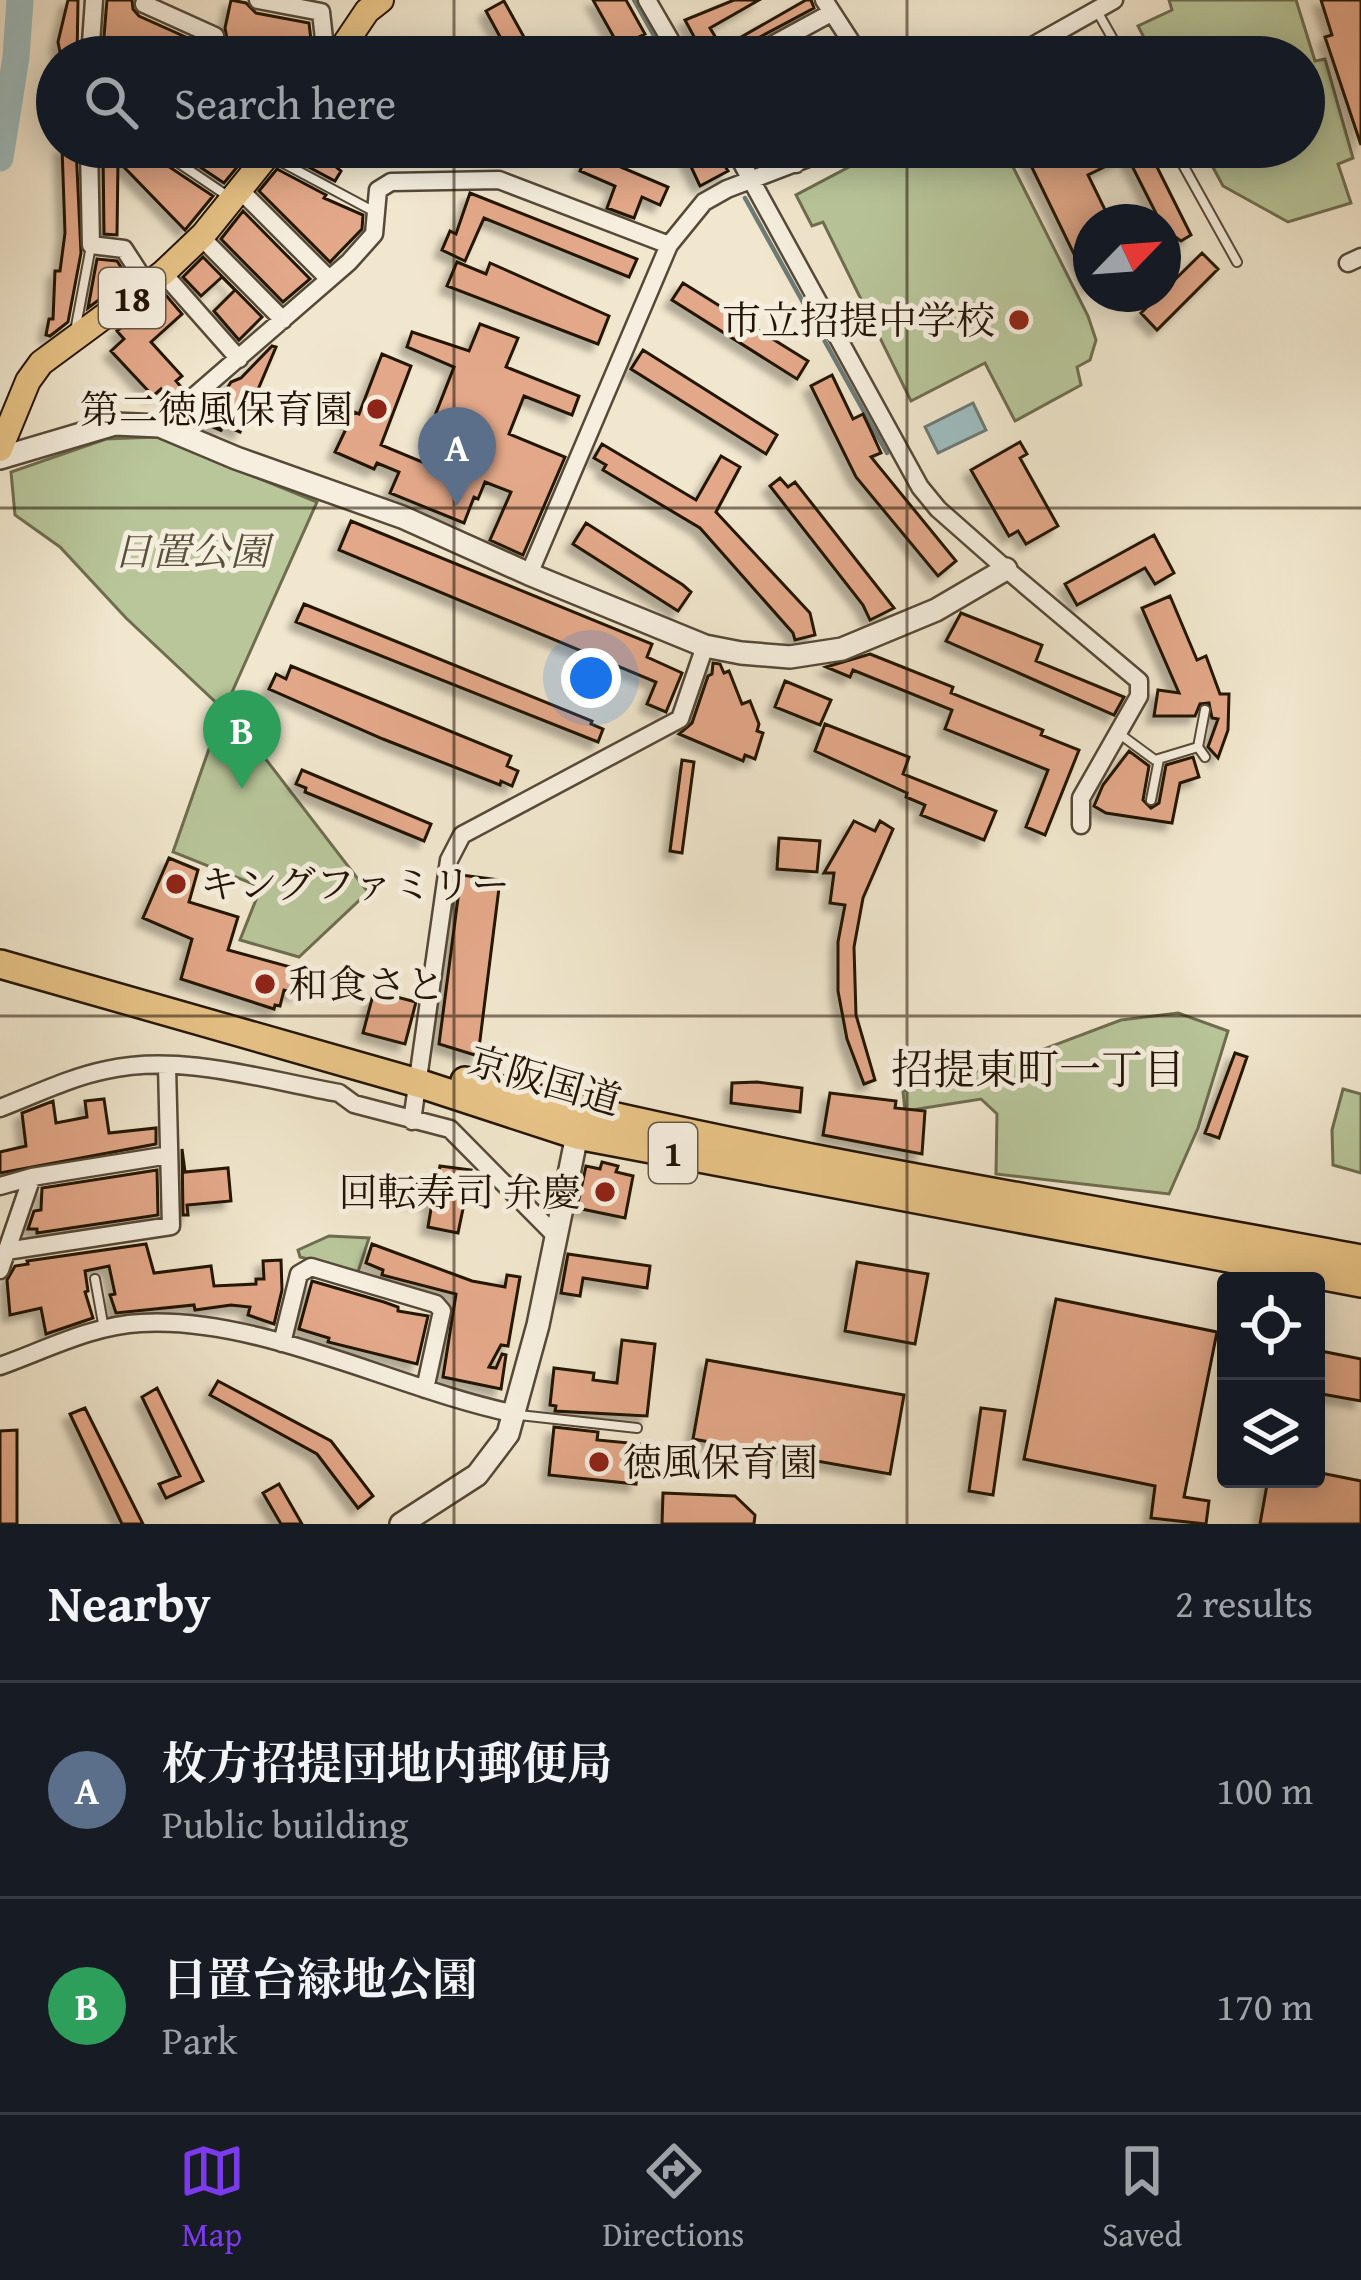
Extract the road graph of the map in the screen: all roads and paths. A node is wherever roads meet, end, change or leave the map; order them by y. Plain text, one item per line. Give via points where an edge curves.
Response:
1 (94, 0) edge
2 (147, 0) edge
3 (258, 0) edge
4 (647, 0) edge
5 (1114, 0) edge
6 (376, 1) edge
7 (286, 2) edge
8 (828, 6) edge
9 (1096, 10) junction
10 (355, 28) junction
11 (91, 36) edge
12 (213, 36) edge
13 (324, 36) edge
14 (350, 36) edge
15 (357, 36) edge
16 (668, 36) edge
17 (774, 36) edge
18 (847, 36) edge
19 (1050, 36) edge
20 (1111, 36) edge
21 (89, 168) edge
22 (190, 168) edge
23 (258, 168) edge
24 (291, 168) edge
25 (746, 168) edge
26 (787, 168) edge
27 (1185, 168) edge
28 (754, 182) junction
29 (236, 195) junction
30 (376, 212) junction
31 (200, 237) junction
32 (91, 245) junction
33 (669, 245) junction
34 (1237, 262) dead end
35 (329, 279) junction
36 (155, 280) junction
37 (283, 320) junction
38 (74, 339) junction
39 (239, 359) junction
40 (160, 426) junction
41 (0, 454) edge
42 (1006, 569) junction
43 (529, 574) junction
44 (705, 646) junction
45 (1205, 710) dead end
46 (1120, 734) junction
47 (1198, 747) junction
48 (1204, 757) dead end
49 (1159, 759) junction
50 (1151, 800) dead end
51 (1081, 825) dead end
52 (0, 946) edge
53 (0, 964) edge
54 (167, 1066) junction
55 (421, 1077) junction
56 (0, 1108) edge
57 (412, 1121) junction
58 (577, 1135) junction
59 (169, 1155) junction
60 (32, 1177) junction
61 (0, 1186) edge
62 (557, 1238) junction
63 (6, 1251) junction
64 (1361, 1259) edge
65 (0, 1270) edge
66 (95, 1279) dead end
67 (1361, 1283) edge
68 (104, 1329) junction
69 (282, 1343) junction
70 (0, 1366) edge
71 (425, 1389) junction
72 (516, 1414) junction
73 (637, 1428) dead end
74 (401, 1524) edge

1 - 11 street
2 - 12 street
3 - 7 street
4 - 16 street
5 - 9 street
6 - 10 main road
7 - 13 street via 321,12
8 - 17 street
8 - 18 street
9 - 19 street
9 - 20 lane
10 - 14 main road
10 - 15 lane
21 - 32 street
22 - 29 lane
23 - 29 main road, 18
24 - 30 lane
25 - 28 street
26 - 28 street
27 - 34 lane
28 - 33 street via 704,202
28 - 42 street via 920,487
29 - 31 main road, 18
29 - 35 street
30 - 33 street via 378,190 391,182 499,180
30 - 35 street via 374,234
31 - 36 main road, 18
31 - 37 street
32 - 36 street via 124,249
32 - 38 lane
33 - 43 street
35 - 37 street
36 - 38 main road, 18
36 - 39 street
37 - 39 street
38 - 41 main road, 18 via 28,381
39 - 40 street
40 - 41 street via 115,424
40 - 43 street
42 - 44 street via 842,650 790,657
42 - 46 street via 1139,681
43 - 44 street
44 - 55 street via 680,719 456,844
45 - 47 lane
46 - 49 lane
46 - 51 street via 1081,798
47 - 48 lane
47 - 49 lane
49 - 50 lane
52 - 55 highway, 京阪国道 / 1
53 - 55 highway, 京阪国道 / 1
54 - 56 street via 106,1070
54 - 57 street via 339,1094
54 - 59 street
55 - 57 street
55 - 58 highway, 京阪国道 / 1
55 - 64 highway, 京阪国道 / 1
57 - 62 street via 450,1130
58 - 62 street
58 - 67 highway, 京阪国道 / 1
59 - 60 street
59 - 63 street via 171,1226
60 - 61 street
60 - 63 street
62 - 72 street
63 - 65 street
66 - 68 lane
68 - 69 street via 144,1322
68 - 70 street
69 - 71 street
69 - 71 street via 299,1274 311,1268 436,1304 442,1311
71 - 72 street
72 - 73 lane
72 - 74 street via 477,1475

